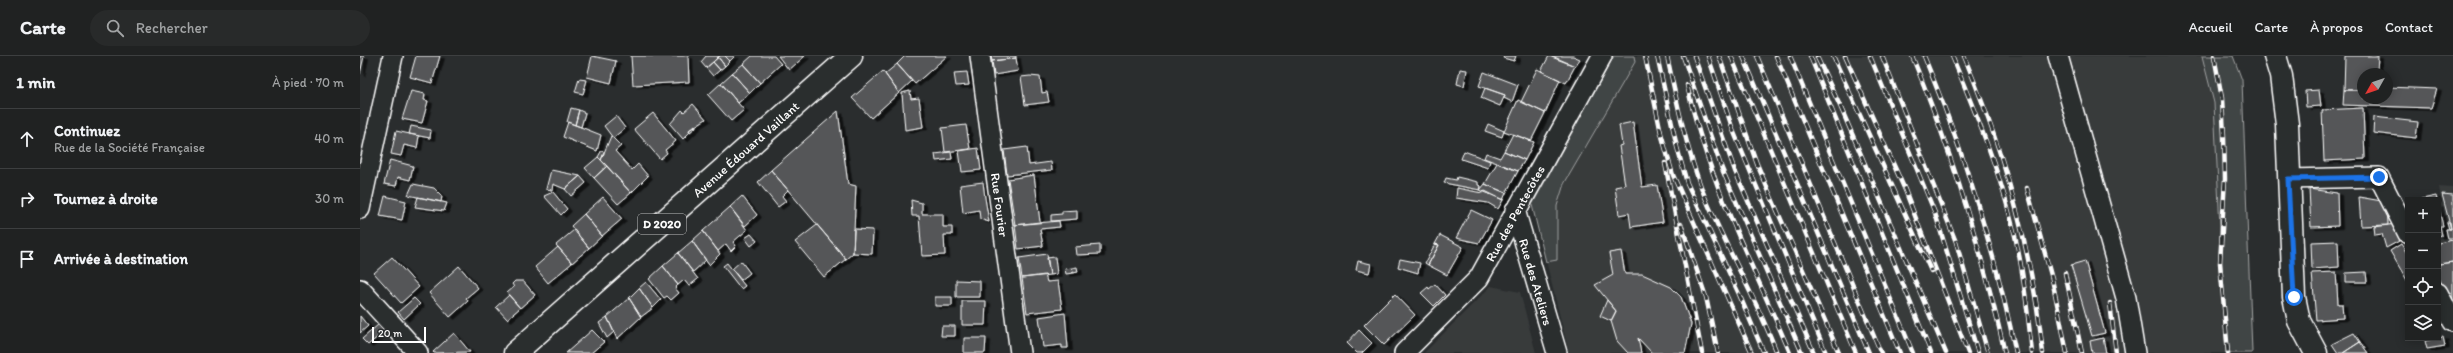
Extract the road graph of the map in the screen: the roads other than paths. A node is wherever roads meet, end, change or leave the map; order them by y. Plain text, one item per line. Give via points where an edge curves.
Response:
1 (393, 56) edge
2 (851, 56) edge
3 (980, 56) edge
4 (1602, 56) edge
5 (2058, 56) edge
6 (2275, 56) edge
7 (2288, 179) junction
8 (360, 209) edge
9 (1515, 210) junction
10 (2407, 233) edge
11 (360, 289) edge
12 (2441, 299) edge
13 (2453, 322) edge
14 (418, 353) edge
15 (515, 353) edge
16 (1020, 353) edge
17 (1404, 353) edge
18 (1557, 353) edge
19 (2135, 353) edge
20 (2316, 353) edge

1 - 8 street
2 - 15 main road, Avenue Édouard Vaillant / D 2020
3 - 16 street, Rue Fourier
4 - 9 street, Rue des Pentecôtes
5 - 19 street via 2126,298
6 - 7 main road via 2284,98
7 - 10 street via 2379,177
7 - 20 main road via 2294,297 2299,321
9 - 17 street, Rue des Pentecôtes via 1479,278
9 - 18 street, Rue des Ateliers
11 - 14 street
12 - 13 street

